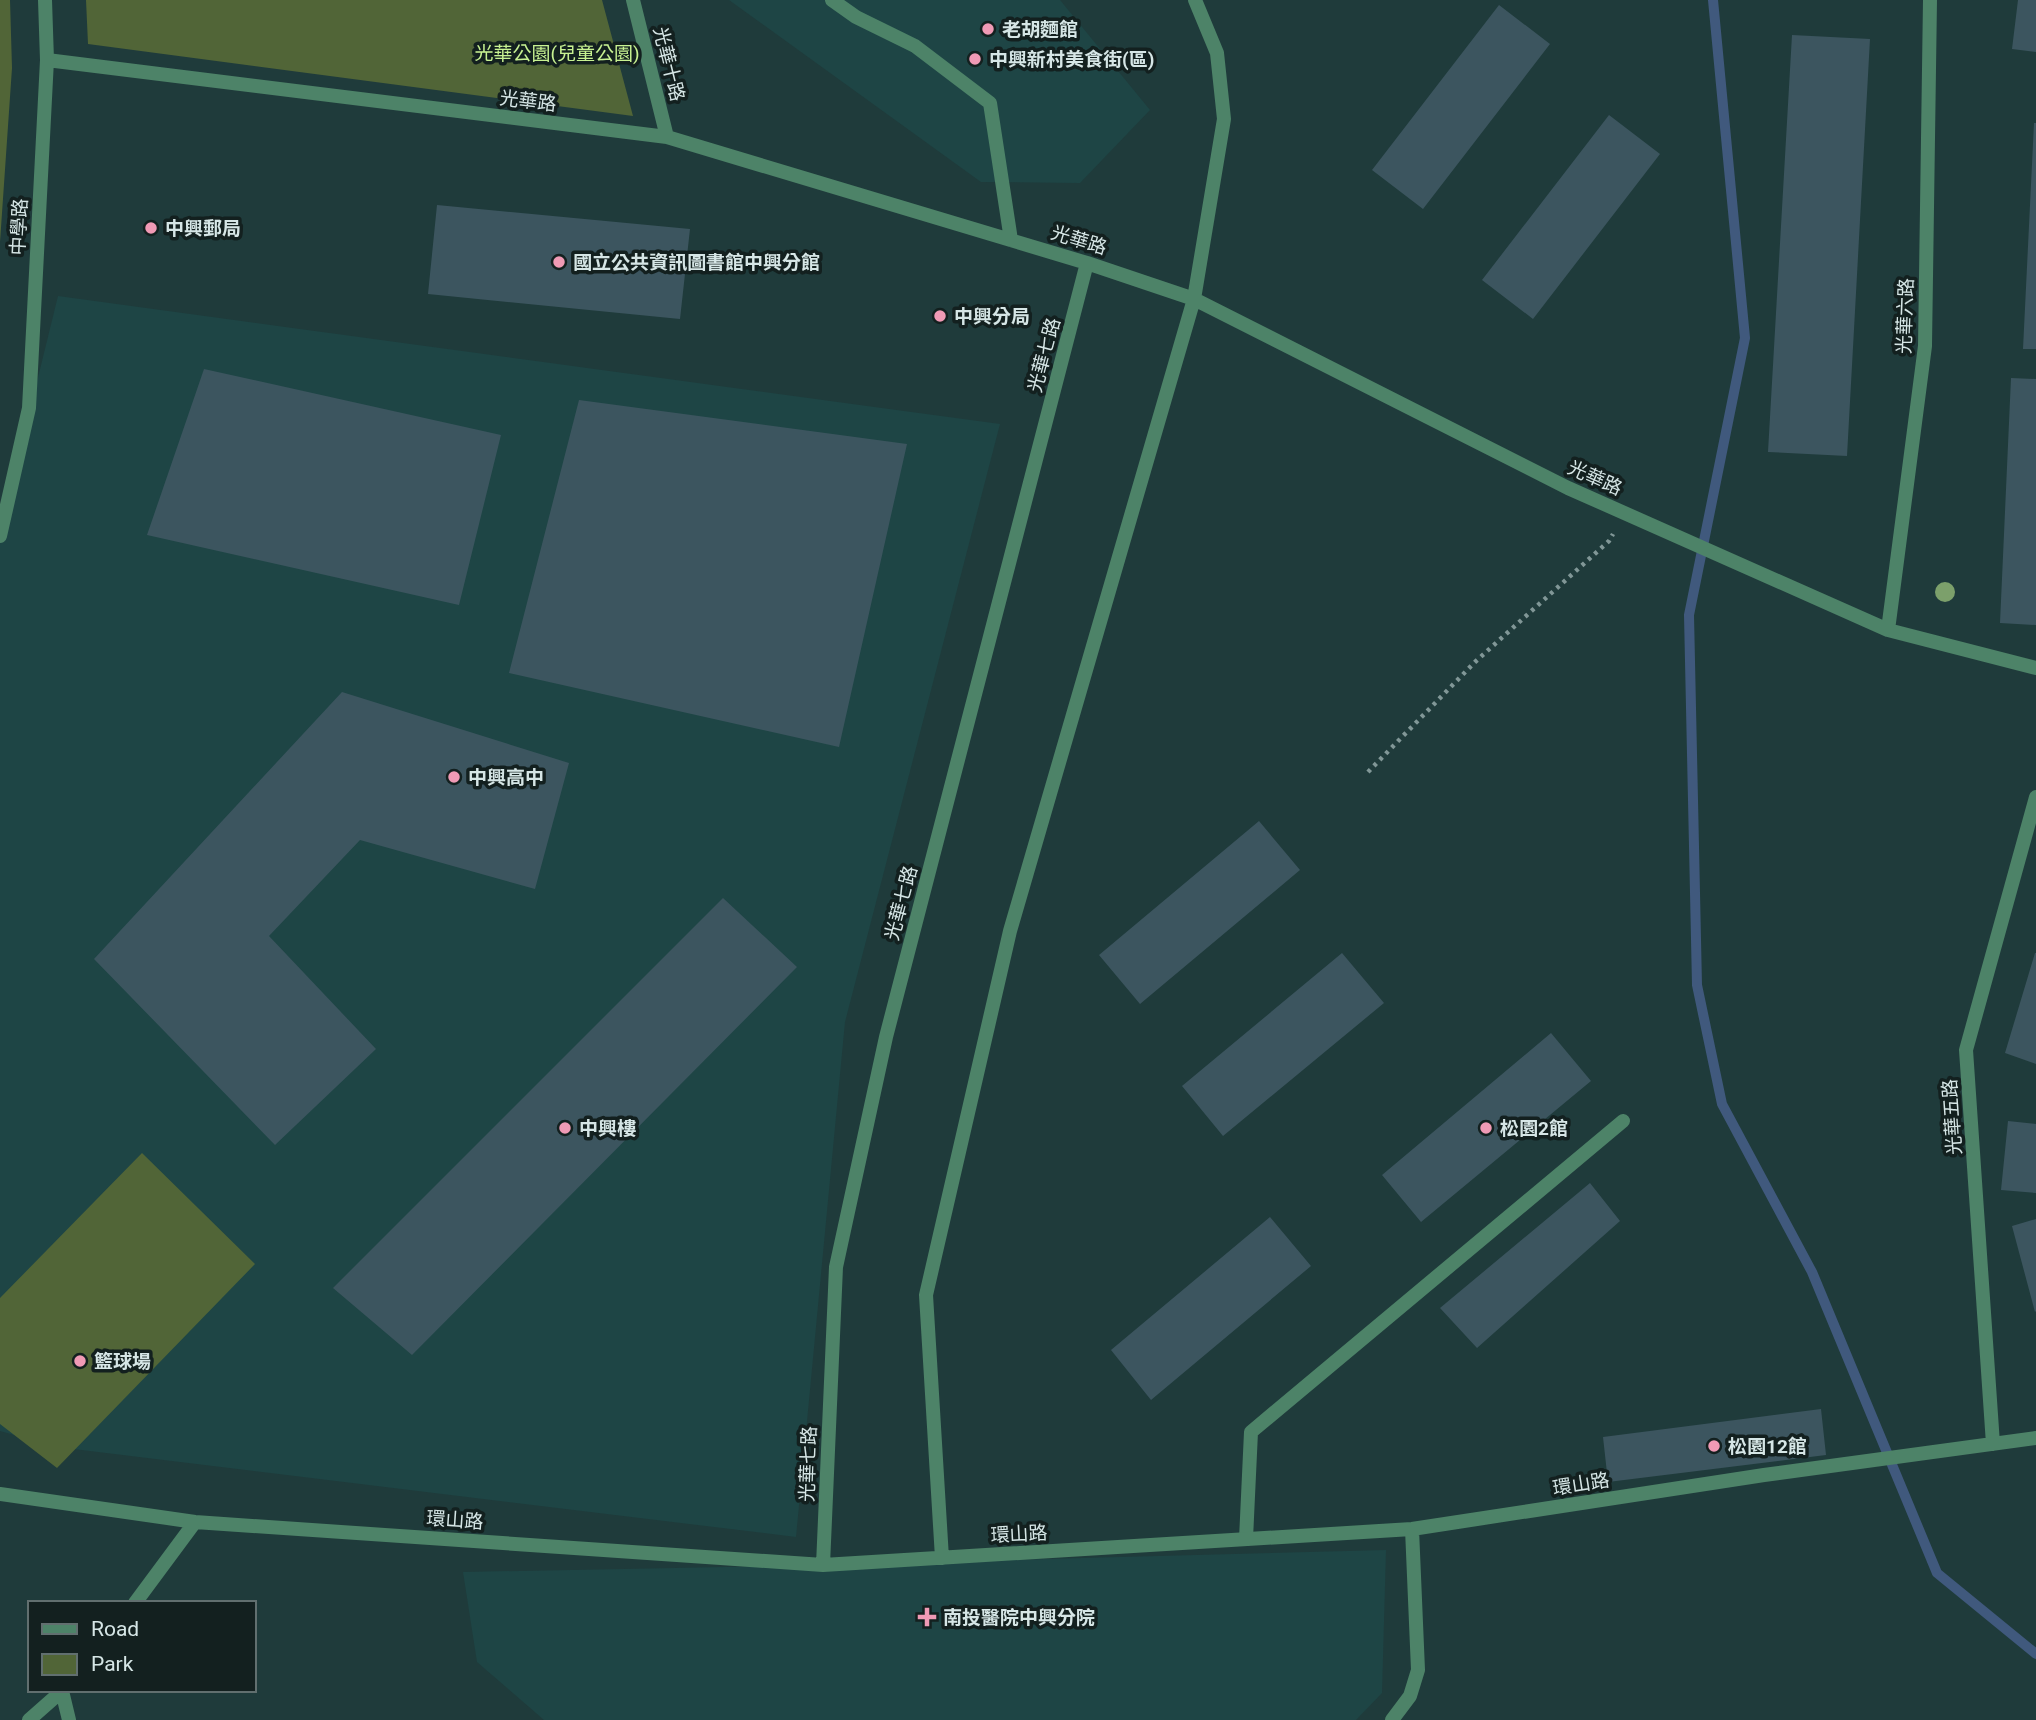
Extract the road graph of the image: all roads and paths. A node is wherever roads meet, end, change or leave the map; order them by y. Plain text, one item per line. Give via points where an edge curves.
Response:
1 (45, 0) edge
2 (633, 0) edge
3 (832, 0) edge
4 (1195, 0) edge
5 (1930, 0) edge
6 (47, 60) junction
7 (667, 138) junction
8 (1012, 240) junction
9 (1087, 262) junction
10 (1194, 299) junction
11 (1626, 513) junction
12 (0, 536) edge
13 (1888, 631) junction
14 (2036, 668) edge
15 (1368, 772) dead end
16 (2036, 797) edge
17 (1623, 1121) dead end
18 (2036, 1438) edge
19 (1993, 1444) junction
20 (0, 1494) edge
21 (195, 1522) junction
22 (1412, 1529) junction
23 (1246, 1539) junction
24 (942, 1558) junction
25 (823, 1565) junction
26 (136, 1601) edge
27 (61, 1692) edge
28 (62, 1692) edge
29 (29, 1720) edge
30 (69, 1720) edge
31 (1392, 1720) edge

1 - 6 street, 中學路
2 - 7 street, 光華十路
3 - 8 street via 915,46 990,103
4 - 10 street via 1217,53 1224,119
5 - 13 street, 光華六路 via 1925,346
6 - 7 street, 光華路
6 - 12 street, 中學路 via 29,408
7 - 8 street, 光華路
8 - 9 street, 光華路
9 - 10 street, 光華路
9 - 25 street, 光華七路 via 889,1023 836,1268
10 - 11 street, 光華路
10 - 24 street via 1010,931 926,1295
11 - 13 street, 光華路
11 - 15 path via 1609,541 1475,662
13 - 14 street, 光華路
16 - 19 street, 光華五路 via 1966,1049
17 - 23 street via 1251,1432
18 - 19 street, 環山路
19 - 22 street, 環山路
20 - 21 street, 環山路
21 - 25 street, 環山路
21 - 26 street
22 - 23 street, 環山路
22 - 31 street via 1418,1670 1410,1696
23 - 24 street, 環山路
24 - 25 street, 環山路
27 - 29 street
28 - 30 street

